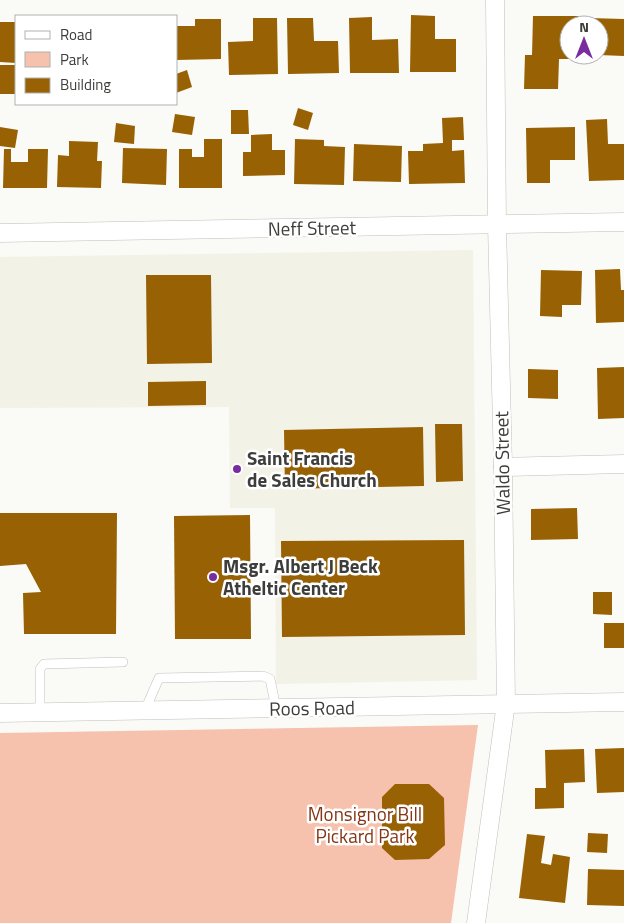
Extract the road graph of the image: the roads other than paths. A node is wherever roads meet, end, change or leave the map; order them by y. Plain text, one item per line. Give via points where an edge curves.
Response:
1 (495, 0) edge
2 (624, 222) edge
3 (497, 225) junction
4 (0, 233) edge
5 (624, 464) edge
6 (503, 467) junction
7 (123, 662) dead end
8 (624, 702) edge
9 (506, 704) junction
10 (276, 708) junction
11 (145, 710) junction
12 (40, 712) junction
13 (0, 713) edge
14 (476, 923) edge

1 - 3 street, Waldo Street
2 - 3 street, Neff Street
3 - 4 street, Neff Street
3 - 6 street, Waldo Street
5 - 6 street
6 - 9 street, Waldo Street
7 - 12 lane via 44,664 40,669
8 - 9 street, Roos Road
9 - 10 street, Roos Road
9 - 14 street, Waldo Street
10 - 11 street, Roos Road
10 - 11 lane via 270,679 253,676 159,678
11 - 12 street, Roos Road
12 - 13 street, Roos Road

